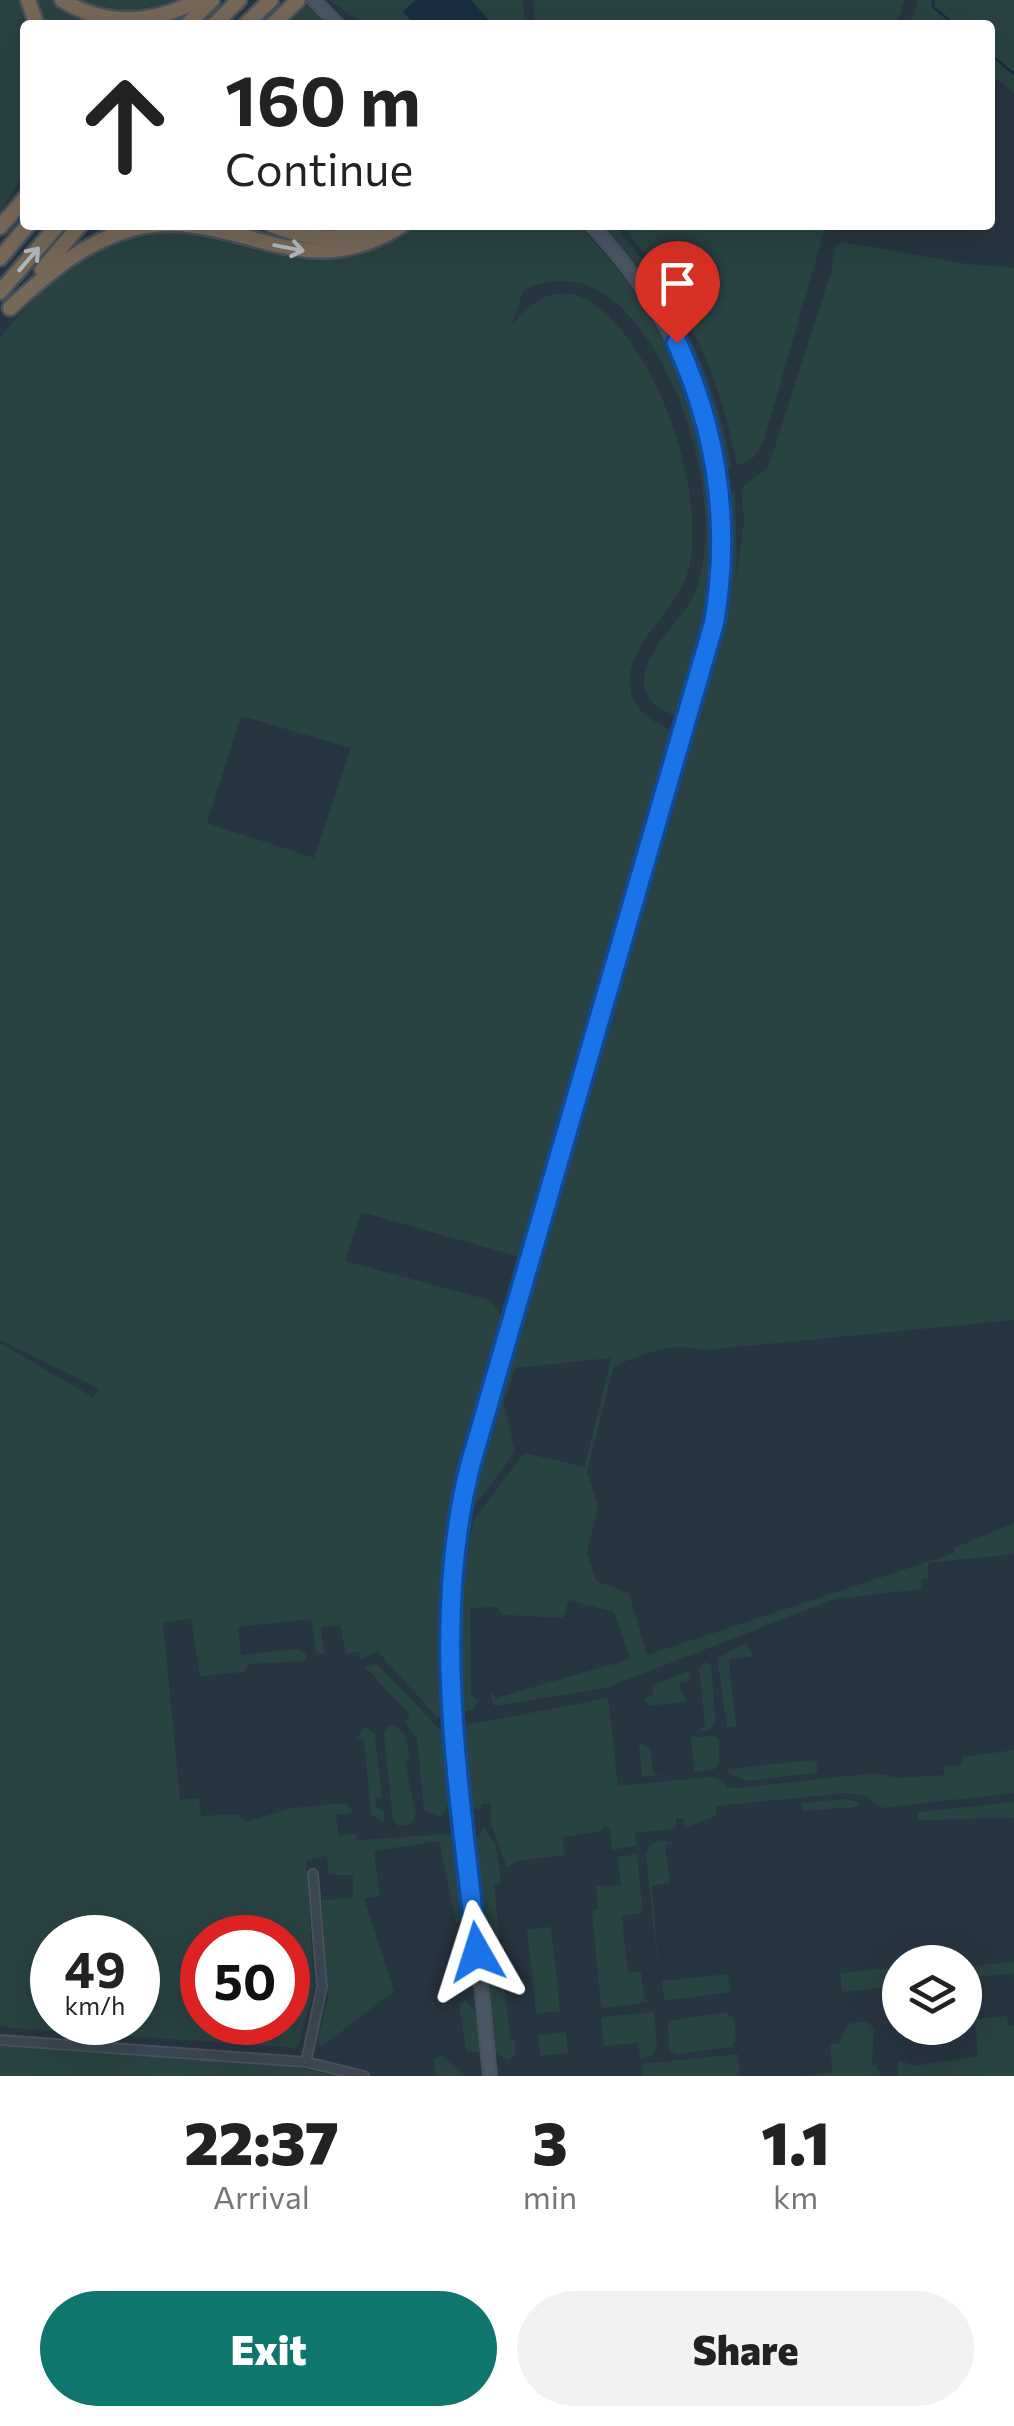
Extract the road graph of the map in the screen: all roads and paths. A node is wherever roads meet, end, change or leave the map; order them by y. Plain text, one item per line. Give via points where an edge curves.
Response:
1 (62, 0) edge
2 (199, 0) edge
3 (212, 0) edge
4 (240, 0) edge
5 (271, 0) edge
6 (298, 0) edge
7 (314, 0) edge
8 (120, 20) edge
9 (132, 20) edge
10 (192, 20) edge
11 (219, 20) edge
12 (250, 20) edge
13 (277, 20) edge
14 (333, 20) edge
15 (20, 194) edge
16 (4, 222) edge
17 (24, 230) edge
18 (54, 230) edge
19 (76, 230) edge
20 (131, 230) edge
21 (212, 230) edge
22 (283, 230) edge
23 (358, 230) edge
24 (393, 230) edge
25 (595, 230) edge
26 (0, 258) edge
27 (0, 292) edge
28 (5, 314) edge
29 (314, 1874) dead end
30 (0, 2040) edge
31 (306, 2062) junction
32 (364, 2076) edge
33 (490, 2076) edge

1 - 8 highway
2 - 9 highway
3 - 10 highway
4 - 11 highway
5 - 12 highway
6 - 13 highway
7 - 14 main road
15 - 16 highway
17 - 26 highway
27 -> 18 highway
19 - 28 highway
28 -> 20 highway via 72,254
21 -> 24 highway via 335,252
22 - 23 highway via 331,237
25 - 33 main road via 647,291 694,382 719,479 720,592 466,1483 450,1590 454,1720
29 - 31 street via 322,1987
30 - 31 street
31 - 32 street

